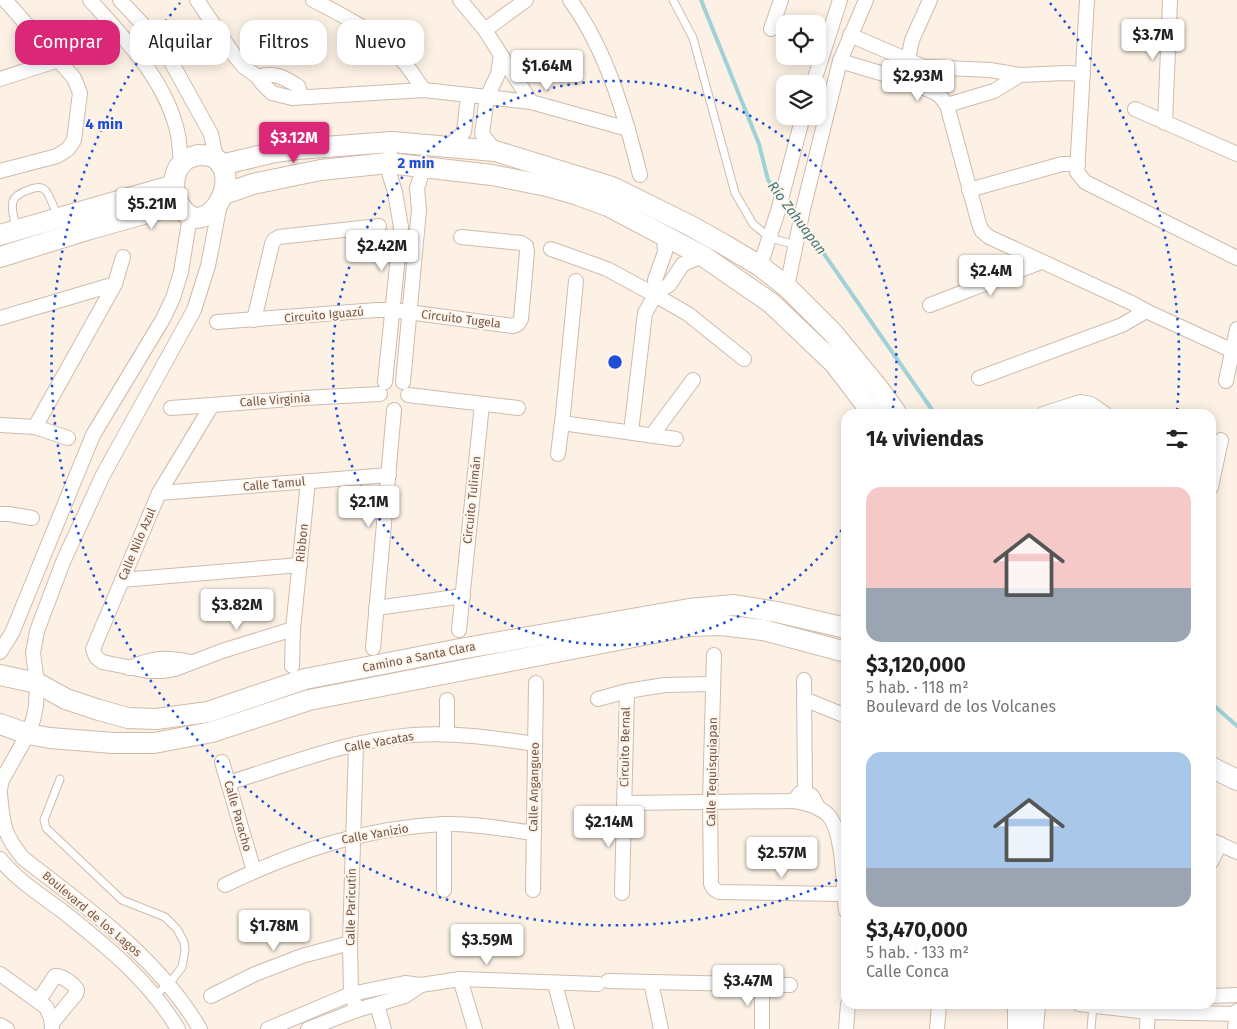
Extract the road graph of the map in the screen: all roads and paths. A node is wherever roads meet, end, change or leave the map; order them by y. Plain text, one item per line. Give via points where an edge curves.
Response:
1 (5, 0) edge
2 (90, 0) edge
3 (120, 0) edge
4 (198, 0) edge
5 (313, 0) edge
6 (460, 0) edge
7 (526, 0) edge
8 (570, 0) edge
9 (673, 0) edge
10 (780, 0) edge
11 (840, 0) edge
12 (866, 0) edge
13 (930, 0) edge
14 (1087, 0) edge
15 (1170, 0) edge
16 (23, 20) edge
17 (770, 29) dead end
18 (485, 30) junction
19 (850, 35) junction
20 (501, 55) junction
21 (909, 60) junction
22 (840, 61) junction
23 (43, 65) edge
24 (63, 65) edge
25 (1083, 74) junction
26 (816, 75) edge
27 (1020, 75) junction
28 (0, 79) edge
29 (904, 80) junction
30 (424, 90) junction
31 (468, 96) junction
32 (487, 97) junction
33 (531, 102) junction
34 (947, 105) junction
35 (1135, 110) dead end
36 (1165, 123) junction
37 (801, 125) edge
38 (628, 129) junction
39 (464, 132) junction
40 (482, 134) junction
41 (392, 142) junction
42 (318, 146) junction
43 (449, 146) junction
44 (494, 151) junction
45 (275, 152) junction
46 (1237, 154) edge
47 (219, 162) junction
48 (1078, 164) junction
49 (321, 170) junction
50 (0, 171) edge
51 (390, 172) junction
52 (421, 175) junction
53 (640, 175) dead end
54 (177, 176) junction
55 (278, 179) junction
56 (969, 190) junction
57 (222, 199) junction
58 (184, 210) junction
59 (58, 218) junction
60 (86, 219) junction
61 (380, 226) dead end
62 (401, 227) junction
63 (416, 230) junction
64 (8, 232) edge
65 (461, 237) dead end
66 (770, 238) junction
67 (665, 243) junction
68 (796, 245) junction
69 (551, 249) dead end
70 (703, 256) junction
71 (0, 257) edge
72 (123, 257) dead end
73 (1237, 258) edge
74 (1041, 262) junction
75 (683, 264) junction
76 (760, 266) junction
77 (576, 280) dead end
78 (115, 284) junction
79 (787, 287) junction
80 (656, 294) junction
81 (930, 305) dead end
82 (393, 310) junction
83 (409, 312) junction
84 (1146, 312) junction
85 (0, 318) edge
86 (254, 320) junction
87 (217, 322) dead end
88 (1237, 329) edge
89 (1233, 351) junction
90 (744, 359) dead end
91 (979, 378) dead end
92 (693, 380) dead end
93 (1226, 381) dead end
94 (382, 388) junction
95 (406, 389) junction
96 (482, 404) junction
97 (212, 405) junction
98 (171, 408) dead end
99 (518, 408) dead end
100 (869, 409) edge
101 (893, 409) edge
102 (1058, 409) edge
103 (1098, 409) edge
104 (394, 410) junction
105 (562, 423) junction
106 (0, 425) edge
107 (35, 427) junction
108 (630, 432) junction
109 (652, 435) junction
110 (68, 438) dead end
111 (676, 439) dead end
112 (1221, 440) dead end
113 (558, 454) dead end
114 (1216, 464) edge
115 (389, 475) junction
116 (308, 481) junction
117 (159, 493) junction
118 (0, 514) edge
119 (32, 518) dead end
120 (300, 565) junction
121 (122, 580) junction
122 (463, 596) junction
123 (376, 608) junction
124 (841, 627) edge
125 (293, 629) junction
126 (459, 630) dead end
127 (373, 648) dead end
128 (841, 651) edge
129 (0, 652) edge
130 (714, 655) dead end
131 (292, 666) dead end
132 (0, 675) edge
133 (804, 680) dead end
134 (37, 683) junction
135 (536, 684) dead end
136 (713, 684) junction
137 (627, 691) junction
138 (598, 699) dead end
139 (804, 699) junction
140 (447, 700) dead end
141 (841, 714) edge
142 (0, 724) edge
143 (28, 734) junction
144 (447, 734) junction
145 (356, 744) junction
146 (535, 744) junction
147 (222, 762) dead end
148 (1216, 770) edge
149 (60, 779) dead end
150 (1237, 780) edge
151 (228, 783) junction
152 (0, 789) edge
153 (0, 794) edge
154 (799, 797) junction
155 (710, 802) junction
156 (624, 803) junction
157 (444, 824) junction
158 (2, 826) edge
159 (534, 833) junction
160 (352, 836) junction
161 (1216, 842) edge
162 (1237, 852) edge
163 (19, 853) junction
164 (841, 859) edge
165 (3, 862) edge
166 (254, 871) junction
167 (52, 881) junction
168 (225, 885) dead end
169 (444, 890) dead end
170 (533, 890) dead end
171 (622, 893) dead end
172 (841, 894) edge
173 (42, 896) junction
174 (350, 943) junction
175 (0, 974) edge
176 (460, 979) junction
177 (651, 982) junction
178 (169, 984) junction
179 (555, 984) junction
180 (762, 984) junction
181 (421, 985) junction
182 (790, 985) dead end
183 (351, 994) junction
184 (156, 995) junction
185 (1237, 995) edge
186 (211, 996) dead end
187 (1216, 996) edge
188 (39, 1000) junction
189 (377, 1005) junction
190 (848, 1009) edge
191 (939, 1009) edge
192 (1031, 1009) edge
193 (1034, 1009) edge
194 (1087, 1009) edge
195 (1148, 1009) edge
196 (1166, 1009) edge
197 (357, 1010) junction
198 (1237, 1013) edge
199 (0, 1025) edge
200 (290, 1025) edge
201 (52, 1026) edge
202 (7, 1029) edge
203 (178, 1029) edge
204 (200, 1029) edge
205 (268, 1029) edge
206 (308, 1029) edge
207 (384, 1029) edge
208 (476, 1029) edge
209 (567, 1029) edge
210 (661, 1029) edge
211 (762, 1029) edge
212 (846, 1029) edge
213 (938, 1029) edge
214 (1018, 1029) edge
215 (1034, 1029) edge
216 (1091, 1029) edge
217 (1147, 1029) edge
218 (1235, 1029) edge

1 - 16 street
2 - 54 street via 148,69 174,120 179,137
3 - 47 street via 169,58 210,134
4 - 30 street via 244,67 258,77 277,75 298,86 301,96
5 - 30 street via 383,42
6 - 18 street
7 - 18 street
8 - 38 street via 608,72
9 - 66 lane via 692,38 735,193 752,224
10 - 17 street
11 - 26 street
12 - 19 street
13 - 21 street via 912,40
14 - 25 street
15 - 36 street
18 - 20 street
19 - 21 street
19 - 22 street
20 - 32 street via 498,74
20 - 33 street
21 - 27 street via 924,67
21 - 29 street
22 - 29 street
22 - 68 street
23 - 28 street
24 - 50 street via 74,78 80,93 74,140 68,149 56,156
25 - 27 street
25 - 48 street
27 - 34 street via 994,91
29 - 34 street via 940,96
30 - 31 street
31 - 32 street
31 - 39 street
32 - 33 street
32 - 40 street
33 - 38 street
34 - 56 street
35 - 36 street
36 - 46 street
37 - 66 street
38 - 53 street
39 - 40 street
39 - 43 street
40 - 44 street
41 - 42 street
41 - 43 street
41 - 51 street
42 - 45 street
42 - 49 street
43 - 44 street
44 - 76 street via 612,187 689,225
45 - 47 street
45 - 55 street
47 - 54 street via 211,156 198,155 186,159
47 - 57 street via 225,176
48 - 56 street via 1062,164
48 - 73 street via 1077,172 1085,182
49 - 51 street
49 - 55 street
51 - 52 street
51 - 62 street
52 - 63 street
52 - 67 street via 492,176 546,186 608,206
54 - 58 street via 176,196
54 - 60 street
55 - 57 street
56 - 74 street via 982,231
57 - 58 street via 200,218
57 - 134 street via 208,266 194,310 103,475 63,562 34,642
58 - 60 street
58 - 129 street via 181,272 172,298 163,319 93,435 12,633
59 - 60 street
59 - 64 street
59 - 64 lane via 47,192 36,187 14,197
60 - 71 street
61 - 86 street via 274,240
62 - 63 street
62 - 82 street
63 - 83 street
65 - 83 street, Circuito Tugela via 526,246 522,319 513,326
66 - 68 lane
66 - 76 street
67 - 70 street
67 - 75 street
67 - 80 street via 655,280
68 - 79 street
69 - 80 street via 607,269
70 - 75 street
70 - 100 street via 771,303 834,363
72 - 78 street
74 - 81 street
74 - 84 street
75 - 80 street via 668,285
76 - 79 street
77 - 105 street
78 - 85 street
78 - 107 street
79 - 101 street via 833,333
80 - 90 street via 688,314
80 - 108 street via 645,313
82 - 83 street, Circuito Iguazú
82 - 86 street, Circuito Iguazú
82 - 94 street
83 - 95 street
84 - 89 street
84 - 91 street via 1122,325
86 - 87 street, Circuito Iguazú
88 - 89 street
89 - 93 street
92 - 109 street
94 - 95 street via 394,380
94 - 97 street, Calle Virginia
94 - 104 street via 380,399 385,407
95 - 96 street
95 - 104 street via 408,399 403,407
96 - 99 street
96 - 122 street, Circuito Tulimán
97 - 98 street, Calle Virginia
97 - 117 street, Calle Nilo Azul
102 - 103 street via 1080,402
104 - 115 street
105 - 108 street
105 - 113 street
106 - 107 street
107 - 110 street
108 - 109 street
109 - 111 street
112 - 114 street
115 - 116 street, Calle Tamul
115 - 123 street
116 - 117 street, Calle Tamul
116 - 120 street, Ribbon
117 - 121 street, Calle Nilo Azul
118 - 119 street
120 - 121 street
120 - 125 street, Ribbon
121 - 125 street, Calle Nilo Azul via 93,649 102,662 148,671 175,669
122 - 123 street
122 - 126 street, Circuito Tulimán
123 - 127 street
124 - 134 street, Camino a Santa Clara via 734,605 688,609 305,679 208,712 156,719 128,718 99,710
125 - 131 street, Ribbon
128 - 143 street, Camino a Santa Clara via 763,630 690,626 308,700 212,732 154,743 113,743
130 - 136 street, Calle Tequisquiapan
132 - 134 street, Camino a Santa Clara
133 - 139 street
134 - 143 street via 36,706
135 - 146 street, Calle Angangueo
136 - 137 street, Circuito Bernal via 665,685
136 - 155 street, Calle Tequisquiapan
137 - 138 street, Circuito Bernal
137 - 156 street, Circuito Bernal
139 - 141 street
139 - 154 street
140 - 144 street
142 - 143 street, Camino a Santa Clara
143 - 152 street
144 - 145 street, Calle Yacatas via 413,735
144 - 146 street, Calle Yacatas
145 - 151 street, Calle Yacatas
145 - 160 street, Calle Paricutín
146 - 159 street, Calle Angangueo
147 - 151 street, Calle Paracho
148 - 150 street
149 - 178 lane via 44,820 46,828 122,900 164,917 177,929 185,950 182,968
151 - 166 street, Calle Paracho
153 - 158 street, Boulevard de los Lagos
154 - 155 street
154 - 164 street via 812,796 819,809 828,815 839,836
155 - 156 street
155 - 172 street, Calle Tequisquiapan via 711,884 714,889 719,892
156 - 171 street, Circuito Bernal
157 - 159 street, Calle Yanizio
157 - 160 street, Calle Yanizio
157 - 169 street
158 - 163 street, Boulevard de los Lagos
159 - 170 street, Calle Angangueo
160 - 166 street, Calle Yanizio
160 - 174 street, Calle Paricutín
161 - 162 street
163 - 165 street
163 - 167 street, Boulevard de los Lagos
165 - 173 street, Boulevard de los Lagos
166 - 168 street, Calle Yanizio
167 - 173 street
167 - 178 street, Boulevard de los Lagos via 131,944
173 - 184 street, Boulevard de los Lagos via 109,949
174 - 183 street, Calle Paricutín
174 - 186 street via 302,956
175 - 188 street
176 - 179 street
176 - 181 street
176 - 208 street
177 - 179 street
177 - 180 street
177 - 210 street
178 - 184 lane
178 - 204 street, Boulevard de los Lagos
179 - 209 street
180 - 182 street
180 - 211 street
181 - 183 street via 404,983
181 - 189 street via 405,996
183 - 197 street, Calle Paricutín
183 - 200 street
184 - 203 street, Boulevard de los Lagos
185 - 187 street
188 - 201 street via 46,1006
188 - 201 street via 55,976 75,986 76,994
189 - 197 street
189 - 207 street
190 - 212 street
191 - 213 street
192 - 214 street
193 - 215 street
194 - 216 lane
195 - 217 street
196 - 198 street
197 - 206 street
198 - 218 street
199 - 202 street
200 - 205 street

